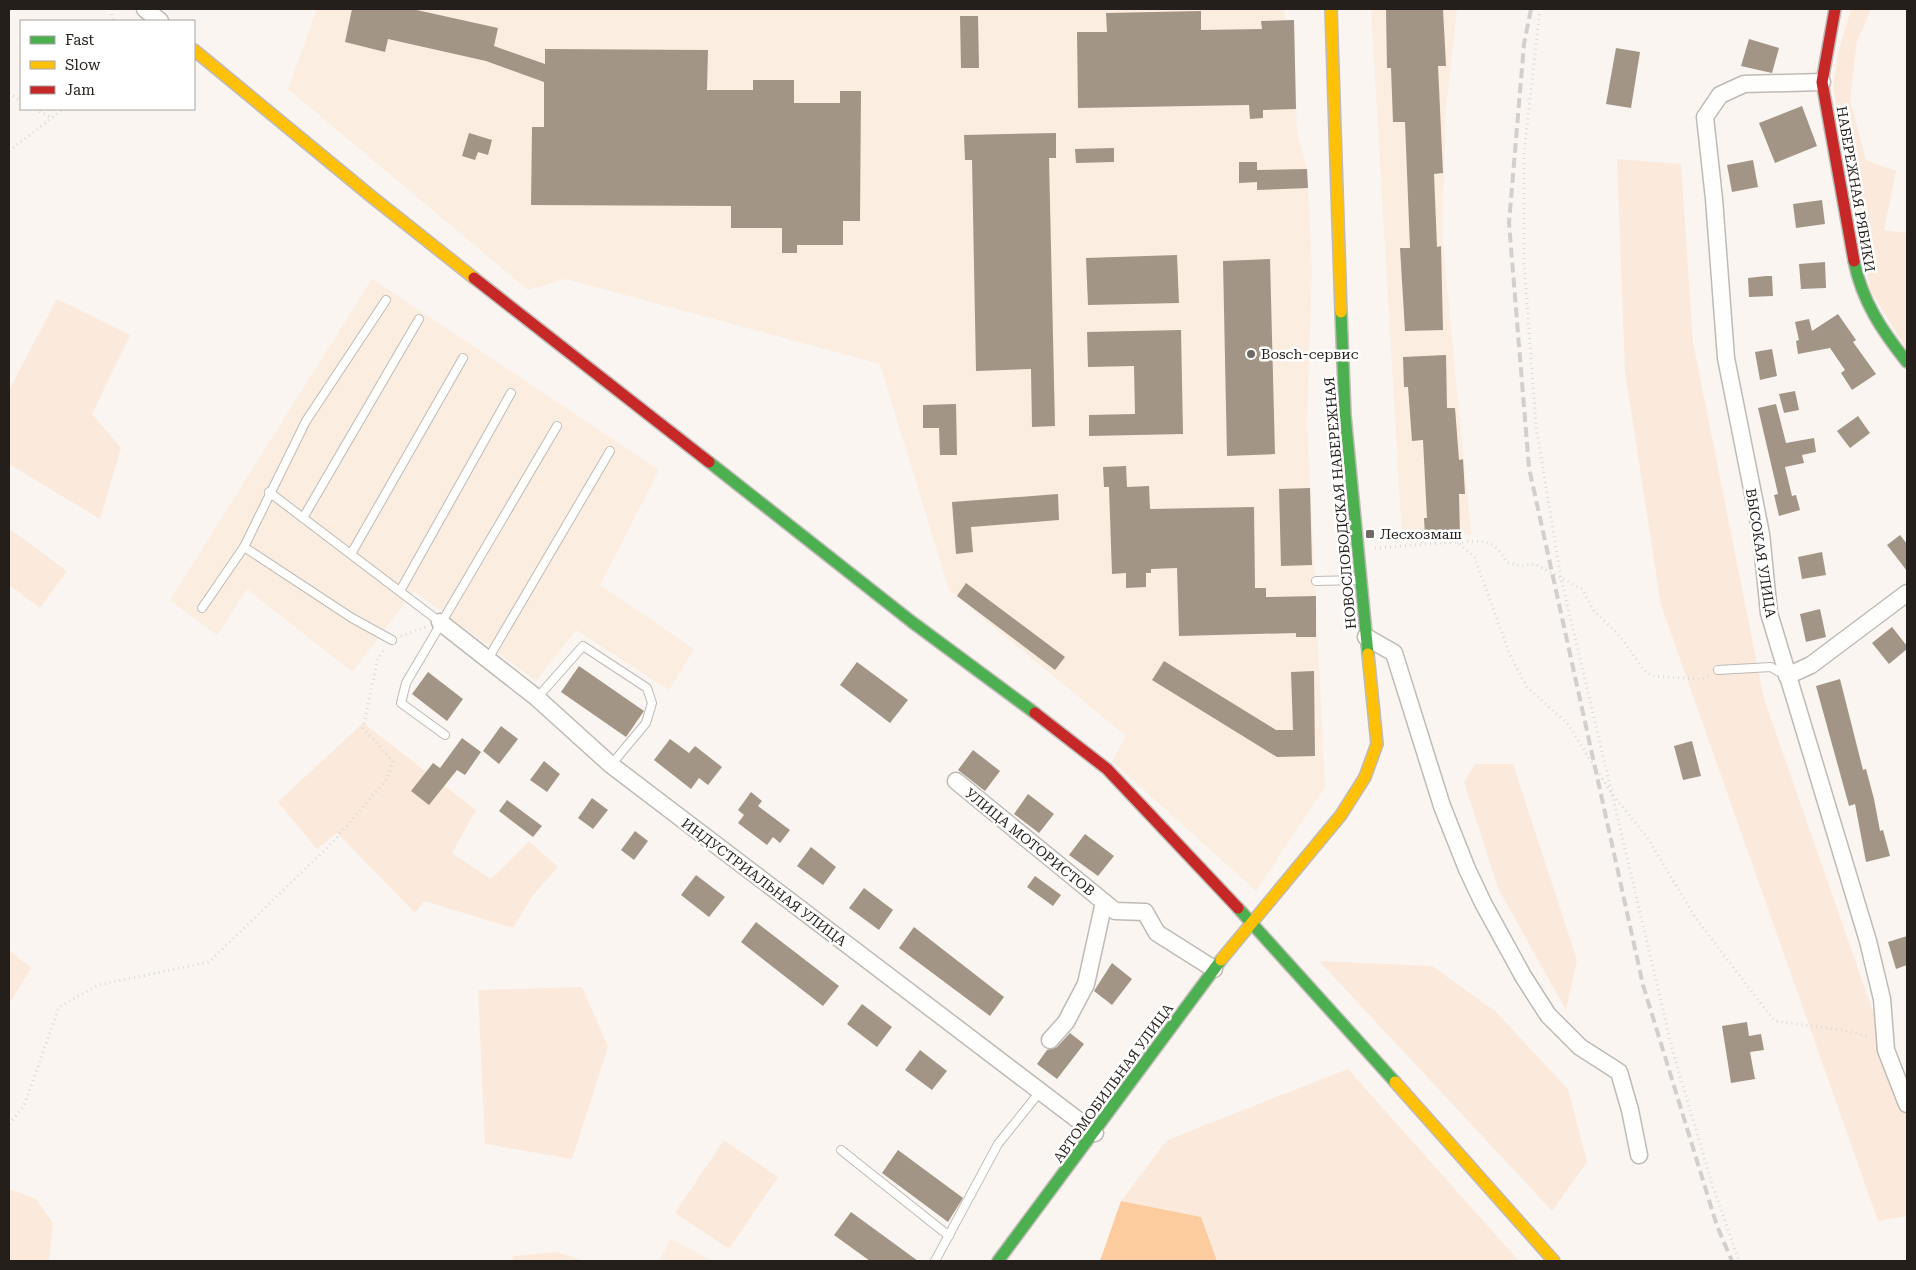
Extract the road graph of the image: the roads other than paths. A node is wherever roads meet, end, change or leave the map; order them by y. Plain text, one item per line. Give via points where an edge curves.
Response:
1 (145, 9) edge
2 (1331, 9) edge
3 (1835, 9) edge
4 (159, 20) edge
5 (195, 51) edge
6 (1822, 82) junction
7 (386, 300) dead end
8 (419, 319) dead end
9 (463, 358) dead end
10 (1907, 362) edge
11 (511, 393) dead end
12 (557, 426) dead end
13 (610, 451) dead end
14 (269, 492) junction
15 (303, 518) junction
16 (244, 547) junction
17 (351, 554) junction
18 (1360, 580) junction
19 (1316, 581) dead end
20 (400, 591) junction
21 (1904, 600) edge
22 (202, 608) dead end
23 (440, 622) junction
24 (1366, 637) junction
25 (392, 640) road end
26 (488, 660) junction
27 (1718, 670) road end
28 (1786, 676) junction
29 (536, 698) junction
30 (445, 735) dead end
31 (611, 765) junction
32 (956, 781) dead end
33 (1104, 902) junction
34 (1253, 924) junction
35 (1214, 969) junction
36 (1050, 1040) dead end
37 (1039, 1093) junction
38 (1907, 1104) edge
39 (1095, 1133) junction
40 (841, 1150) dead end
41 (1639, 1155) dead end
42 (949, 1236) junction
43 (935, 1261) edge
44 (998, 1261) edge
45 (1554, 1261) edge

1 - 4 street
2 - 18 street, НОВОСЛОБОДСКАЯ НАБЕРЕЖНАЯ via 1345,415
3 - 6 street, НАБЕРЕЖНАЯ РЯБИКИ
5 - 34 street via 379,204 904,616 1004,688 1107,769
6 - 10 street, НАБЕРЕЖНАЯ РЯБИКИ via 1858,281 1877,324
6 - 28 street, ВЫСОКАЯ УЛИЦА via 1744,84 1720,95 1705,117 1726,358 1761,534 1769,613
7 - 14 lane via 306,421
8 - 15 lane
9 - 17 lane
11 - 20 lane
12 - 23 lane
13 - 26 lane
14 - 15 lane
14 - 16 lane
15 - 17 lane
16 - 22 lane
16 - 25 lane via 352,618
17 - 20 lane
18 - 19 lane
18 - 24 street, НОВОСЛОБОДСКАЯ НАБЕРЕЖНАЯ
20 - 23 lane
21 - 28 street via 1811,665
23 - 26 street, ИНДУСТРИАЛЬНАЯ УЛИЦА
23 - 30 lane via 406,683 402,702
24 - 34 street, НОВОСЛОБОДСКАЯ НАБЕРЕЖНАЯ via 1377,744 1365,777 1341,815
24 - 41 street via 1394,653 1442,806 1467,869 1522,976 1548,1015 1580,1047 1618,1072
26 - 29 street, ИНДУСТРИАЛЬНАЯ УЛИЦА
27 - 28 lane via 1771,668
28 - 38 street, ВЫСОКАЯ УЛИЦА via 1868,941 1882,999 1886,1050
29 - 31 street, ИНДУСТРИАЛЬНАЯ УЛИЦА
29 - 31 lane via 583,646 647,688 652,703 646,722
31 - 37 street, ИНДУСТРИАЛЬНАЯ УЛИЦА
32 - 33 street, УЛИЦА МОТОРИСТОВ
33 - 35 street, УЛИЦА МОТОРИСТОВ via 1115,911 1145,912 1157,933
33 - 36 street, УЛИЦА МОТОРИСТОВ via 1086,984 1066,1022
34 - 35 street, АВТОМОБИЛЬНАЯ УЛИЦА
34 - 45 street
35 - 39 street, АВТОМОБИЛЬНАЯ УЛИЦА
37 - 39 street, ИНДУСТРИАЛЬНАЯ УЛИЦА
37 - 42 lane via 998,1144
39 - 44 street, АВТОМОБИЛЬНАЯ УЛИЦА
40 - 42 lane
42 - 43 lane

